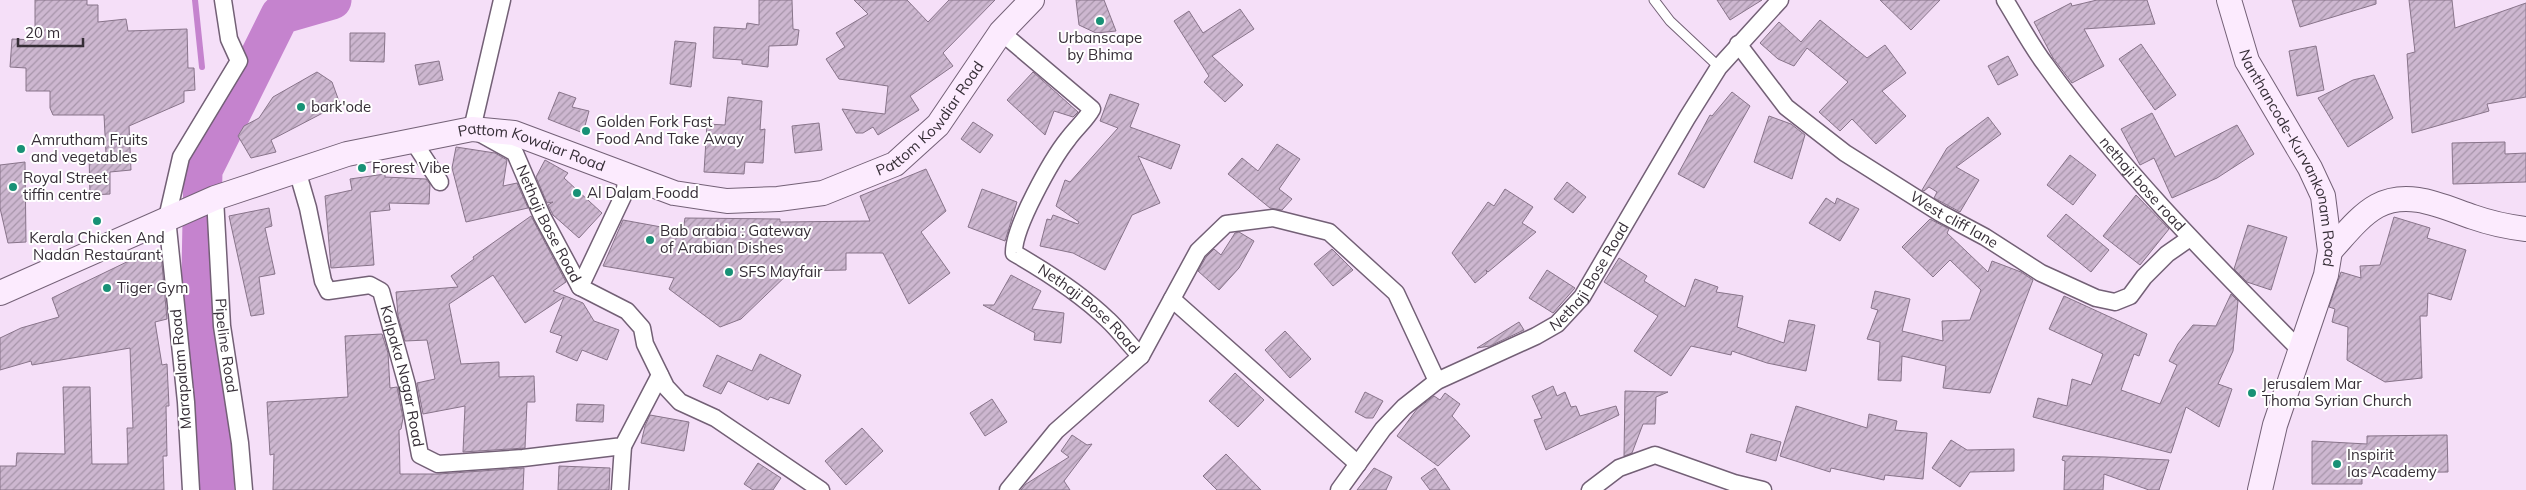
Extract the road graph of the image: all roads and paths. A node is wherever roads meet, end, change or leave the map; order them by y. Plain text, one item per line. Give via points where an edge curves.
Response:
1 (224, 0) edge
2 (502, 0) edge
3 (1654, 0) edge
4 (1780, 0) edge
5 (2004, 0) edge
6 (2229, 0) edge
7 (1029, 1) edge
8 (1001, 32) junction
9 (1738, 44) junction
10 (1720, 67) junction
11 (472, 129) junction
12 (414, 141) junction
13 (297, 170) junction
14 (627, 176) junction
15 (440, 182) dead end
16 (215, 198) junction
17 (167, 218) junction
18 (2526, 229) edge
19 (2190, 238) junction
20 (2330, 251) junction
21 (580, 287) junction
22 (0, 293) edge
23 (1172, 298) junction
24 (2301, 352) junction
25 (1141, 356) junction
26 (660, 375) junction
27 (1437, 381) junction
28 (623, 446) junction
29 (1358, 464) junction
30 (191, 490) edge
31 (244, 490) edge
32 (620, 490) edge
33 (821, 490) edge
34 (1008, 490) edge
35 (1339, 490) edge
36 (1590, 490) edge
37 (1763, 490) edge
38 (2260, 490) edge

1 - 17 street, Marapalam Road via 229,39 239,61 181,156
2 - 11 street
3 - 10 lane via 1670,21
4 - 9 street, Nethaji Bose Road
5 - 19 street, nethaji bose road via 2044,64 2120,159
6 - 20 main road, Nanthancode-Kurvankonam Road via 2247,61 2324,196
7 - 8 main road, Pattom Kowdiar Road
8 - 14 main road, Pattom Kowdiar Road via 938,125 895,164 864,178 823,193 727,201 674,193
8 - 25 street, Nethaji Bose Road via 1092,109 1067,140 1027,208 1014,242 1014,253 1055,278 1109,320
9 - 10 street, Nethaji Bose Road
9 - 19 street, West cliff lane via 1786,107 1845,153 1940,213 1986,237 2041,274 2096,298 2115,302 2130,296 2144,277
10 - 27 street, Nethaji Bose Road via 1582,297 1557,324
11 - 12 main road, Pattom Kowdiar Road
11 - 14 main road, Pattom Kowdiar Road via 514,133
11 - 21 street, Nethaji Bose Road via 515,153 542,216
12 - 13 main road, Pattom Kowdiar Road via 347,154
12 - 15 street
13 - 16 main road, Pattom Kowdiar Road
13 - 28 street, Kalpaka Nagar Road via 328,291 370,285 381,291 407,385 420,454 438,464
14 - 21 street via 624,194
16 - 17 main road, Pattom Kowdiar Road
16 - 31 street, Pipeline Road via 222,326
17 - 22 main road, Pattom Kowdiar Road
17 - 30 street, Marapalam Road via 186,402
18 - 20 main road via 2415,199 2395,199 2376,207
19 - 24 street, nethaji bose road
20 - 24 main road, Nanthancode-Kurvankonam Road via 2326,275
21 - 26 street, Nethaji Bose Road via 627,311 642,328 645,344
23 - 25 street
23 - 27 street via 1198,251 1226,224 1273,218 1329,232 1396,293
23 - 29 street
24 - 38 main road, Nanthancode-Kurvankonam Road via 2275,425
25 - 34 street, Nethaji Bose Road via 1056,430
26 - 28 street
26 - 33 street, Nethaji Bose Road via 680,402 715,418
27 - 29 street, Nethaji Bose Road via 1383,429
28 - 32 street
29 - 35 street, Nethaji Bose Road
36 - 37 street via 1619,468 1655,455 1734,484

